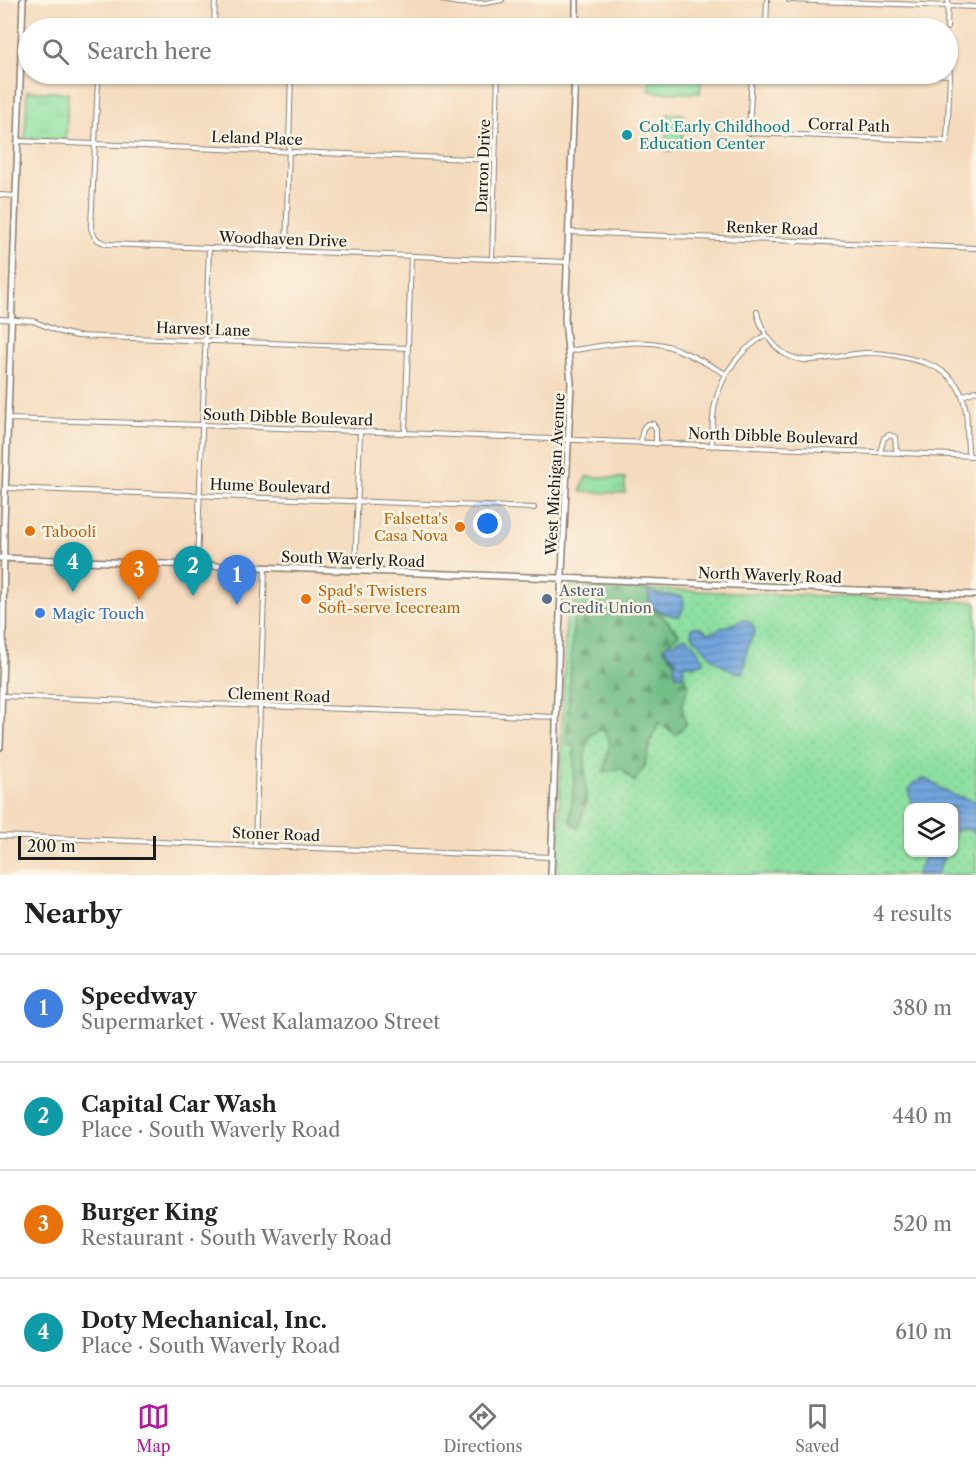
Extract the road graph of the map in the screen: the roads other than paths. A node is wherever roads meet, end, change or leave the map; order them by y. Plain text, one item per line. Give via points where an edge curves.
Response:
1 (23, 0) edge
2 (215, 0) edge
3 (442, 0) edge
4 (502, 0) edge
5 (576, 0) edge
6 (767, 0) edge
7 (789, 0) edge
8 (948, 0) edge
9 (948, 6) junction
10 (976, 8) edge
11 (22, 18) edge
12 (214, 18) edge
13 (576, 18) edge
14 (766, 18) edge
15 (947, 18) edge
16 (20, 84) edge
17 (98, 84) edge
18 (291, 84) edge
19 (498, 84) edge
20 (575, 84) edge
21 (752, 84) edge
22 (950, 84) edge
23 (18, 141) junction
24 (95, 144) junction
25 (289, 152) junction
26 (495, 160) junction
27 (0, 195) edge
28 (16, 196) junction
29 (568, 232) junction
30 (209, 248) junction
31 (976, 248) edge
32 (286, 251) junction
33 (411, 256) junction
34 (492, 259) junction
35 (567, 262) junction
36 (757, 312) dead end
37 (0, 319) edge
38 (11, 319) junction
39 (766, 335) junction
40 (206, 341) junction
41 (408, 348) junction
42 (568, 351) junction
43 (726, 374) junction
44 (976, 391) edge
45 (962, 396) junction
46 (7, 419) junction
47 (203, 425) junction
48 (360, 432) junction
49 (405, 433) junction
50 (568, 439) junction
51 (641, 443) junction
52 (656, 444) junction
53 (712, 446) junction
54 (880, 452) junction
55 (899, 453) junction
56 (969, 456) junction
57 (976, 456) edge
58 (5, 488) junction
59 (200, 495) junction
60 (358, 501) junction
61 (534, 508) dead end
62 (2, 558) edge
63 (197, 565) junction
64 (265, 568) junction
65 (355, 571) junction
66 (562, 578) junction
67 (976, 595) edge
68 (2, 696) junction
69 (260, 706) junction
70 (556, 717) junction
71 (0, 747) edge
72 (0, 836) edge
73 (255, 845) junction
74 (552, 857) junction
75 (551, 875) edge

1 - 11 street
2 - 12 street
3 - 4 street via 482,4
5 - 13 street
6 - 14 street
7 - 9 street
8 - 9 street
9 - 10 street
9 - 15 street
16 - 23 street
17 - 24 street
18 - 25 street
19 - 26 street, Darron Drive
20 - 29 street, West Michigan Avenue
21 - 22 street, Corral Path via 749,134 947,141
23 - 24 street, Leland Place
23 - 28 street
24 - 25 street, Leland Place
24 - 30 street, Woodhaven Drive via 91,227 95,238 107,244
25 - 26 street, Leland Place
25 - 32 street
26 - 34 street, Darron Drive
27 - 28 street
28 - 38 street
29 - 31 street, Renker Road
29 - 35 street, West Michigan Avenue
30 - 32 street, Woodhaven Drive
30 - 40 street
32 - 33 street, Woodhaven Drive
33 - 34 street, Woodhaven Drive
33 - 41 street
34 - 35 street, Woodhaven Drive
35 - 42 street, West Michigan Avenue
36 - 39 street
37 - 38 street, Harvest Lane
38 - 40 street, Harvest Lane via 33,321 77,336
38 - 46 street
39 - 43 street via 749,345
39 - 45 street via 783,353 797,359 876,353 927,364 949,375
40 - 41 street, Harvest Lane
40 - 47 street
41 - 49 street
42 - 43 street via 651,343 681,351
42 - 50 street, West Michigan Avenue
43 - 53 street via 713,412
44 - 45 street
45 - 56 street
46 - 47 street, South Dibble Boulevard
46 - 58 street
47 - 48 street, South Dibble Boulevard
47 - 59 street
48 - 49 street, South Dibble Boulevard
48 - 60 street
49 - 50 street, South Dibble Boulevard
50 - 51 street, North Dibble Boulevard
50 - 66 street, West Michigan Avenue
51 - 52 street, North Dibble Boulevard
51 - 52 street via 644,427 651,423 656,429
52 - 53 street, North Dibble Boulevard
53 - 54 street, North Dibble Boulevard
54 - 55 street, North Dibble Boulevard
54 - 55 street via 884,438 889,435 895,436
55 - 56 street, North Dibble Boulevard
56 - 57 street, North Dibble Boulevard
58 - 59 street, Hume Boulevard
58 - 62 street
59 - 60 street, Hume Boulevard
59 - 63 street
60 - 61 street, Hume Boulevard
60 - 65 street
62 - 63 street, South Waverly Road
62 - 68 street
63 - 64 street, South Waverly Road
64 - 65 street, South Waverly Road
64 - 69 street
65 - 66 street, South Waverly Road
66 - 67 street, North Waverly Road
66 - 70 street, West Michigan Avenue
68 - 69 street, Clement Road
68 - 71 street
69 - 70 street, Clement Road
69 - 73 street
70 - 74 street, West Michigan Avenue
72 - 73 street, Stoner Road
73 - 74 street, Stoner Road
74 - 75 street, West Michigan Avenue

